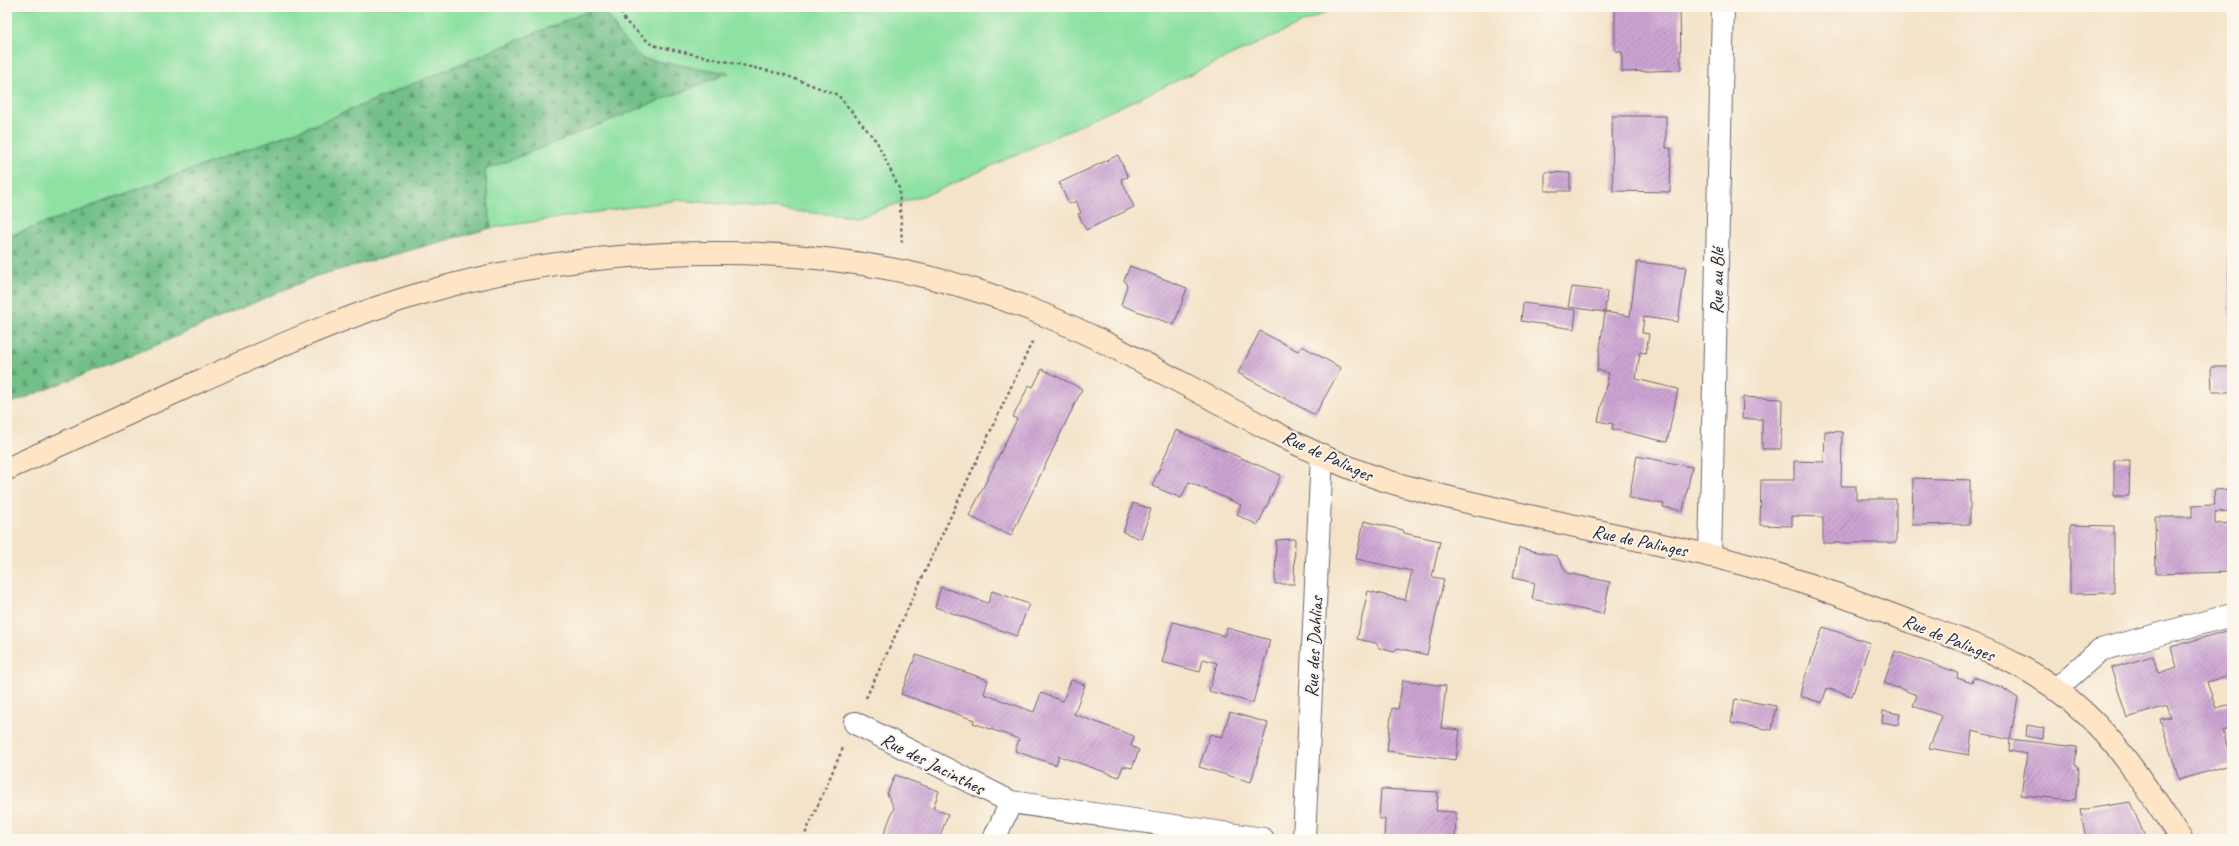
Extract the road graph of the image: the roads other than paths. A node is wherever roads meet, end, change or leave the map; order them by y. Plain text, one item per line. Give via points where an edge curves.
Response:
1 (1722, 7) edge
2 (1322, 455) junction
3 (7, 469) edge
4 (1710, 556) junction
5 (2232, 615) edge
6 (2057, 688) junction
7 (855, 723) road end
8 (1012, 802) junction
9 (994, 839) edge
10 (1263, 839) edge
11 (1304, 839) edge
12 (2181, 839) edge

1 - 4 street, Rue au Blé
2 - 3 main road, Rue de Palinges via 1129,355 1045,315 954,283 864,263 824,258 716,253 600,258 474,279 422,293 359,314 259,355
2 - 4 main road, Rue de Palinges via 1381,480
2 - 11 street, Rue des Dahlias
4 - 6 main road, Rue de Palinges via 1794,578 1953,637 2017,665
5 - 6 street via 2100,650
6 - 12 main road, Rue de Palinges via 2096,721 2129,762
7 - 8 street, Rue des Jacinthes
8 - 9 street
8 - 10 street, Rue des Jacinthes

